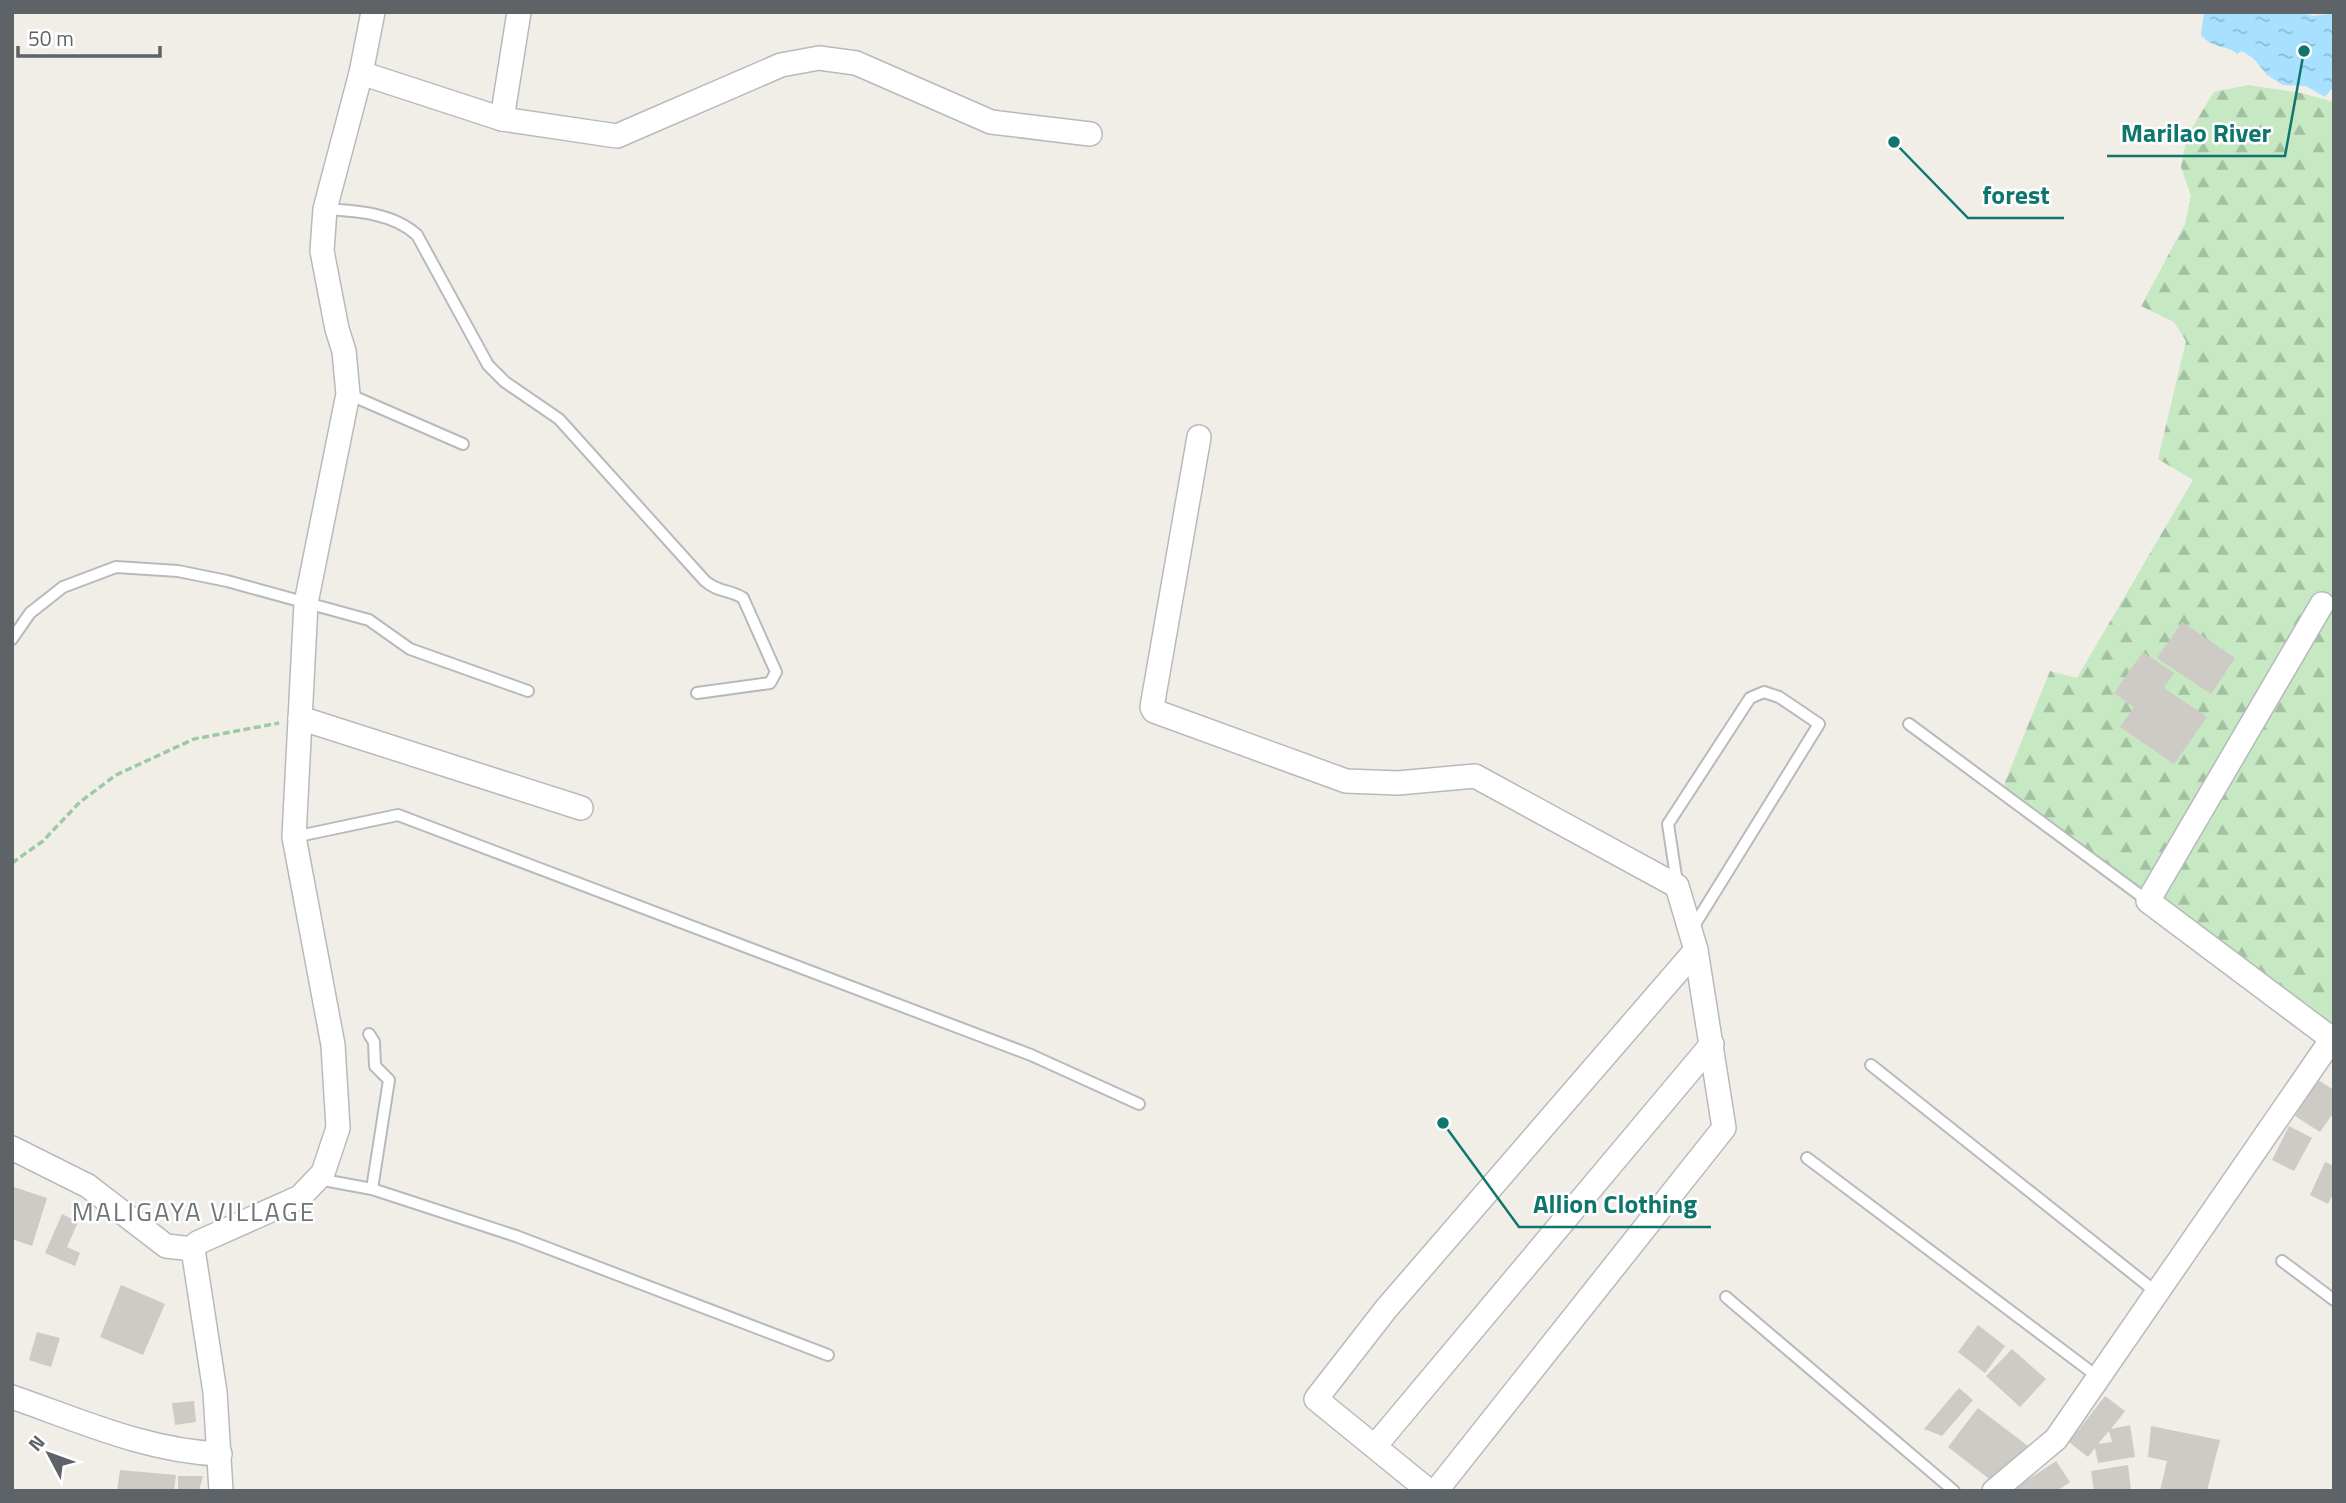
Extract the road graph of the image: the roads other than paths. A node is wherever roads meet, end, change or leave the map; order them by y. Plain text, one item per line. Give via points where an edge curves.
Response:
1 (373, 12) edge
2 (519, 12) edge
3 (362, 73) junction
4 (502, 119) junction
5 (1090, 134) dead end
6 (326, 209) junction
7 (348, 394) junction
8 (1199, 437) dead end
9 (463, 444) dead end
10 (306, 603) junction
11 (2322, 604) dead end
12 (12, 639) edge
13 (528, 691) dead end
14 (697, 693) dead end
15 (300, 718) junction
16 (1909, 724) dead end
17 (581, 808) dead end
18 (294, 836) junction
19 (1677, 886) junction
20 (2148, 901) junction
21 (1693, 941) junction
22 (369, 1034) dead end
23 (1712, 1044) junction
24 (1871, 1065) dead end
25 (1139, 1104) dead end
26 (12, 1148) edge
27 (1807, 1158) dead end
28 (317, 1179) junction
29 (372, 1189) junction
30 (193, 1249) junction
31 (2282, 1261) dead end
32 (2156, 1292) junction
33 (1726, 1297) dead end
34 (2334, 1300) edge
35 (828, 1354) dead end
36 (2098, 1377) junction
37 (12, 1397) edge
38 (1374, 1446) junction
39 (220, 1454) junction
40 (221, 1491) edge
41 (1429, 1491) edge
42 (1436, 1491) edge
43 (1954, 1491) edge
44 (1994, 1491) edge

1 - 3 street
2 - 4 street
3 - 4 street
3 - 6 street
4 - 5 street via 625,135 781,65 819,58 856,63 991,122
6 - 7 street via 321,251 344,351
6 - 14 lane via 371,214 404,224 417,235 488,365 559,419 705,581 718,592 733,592 743,598 776,672 770,683
7 - 9 lane
7 - 10 street
8 - 19 street via 1154,711 1346,781 1398,783 1475,776
10 - 12 lane via 178,571 116,567 63,587 30,612
10 - 13 lane via 369,620 410,649
10 - 15 street
11 - 20 street
15 - 17 street
15 - 18 street
16 - 20 lane
18 - 25 lane via 398,815 1031,1055
18 - 28 street via 333,1045 338,1128
19 - 21 street
19 - 21 lane via 1668,824 1750,698 1764,692 1779,697 1819,724
20 - 32 street via 2332,1040
21 - 23 street
21 - 38 street via 1316,1399
22 - 29 lane via 375,1066 389,1080
23 - 38 street
23 - 42 street via 1724,1128
24 - 32 lane
26 - 30 street via 88,1186 166,1246
27 - 36 lane
28 - 29 lane
28 - 30 street via 300,1197 197,1243
29 - 35 lane via 516,1236
30 - 39 street
31 - 34 lane
32 - 36 street
33 - 43 lane
36 - 44 street via 2056,1439
37 - 39 street via 149,1445
38 - 41 street
39 - 40 street

